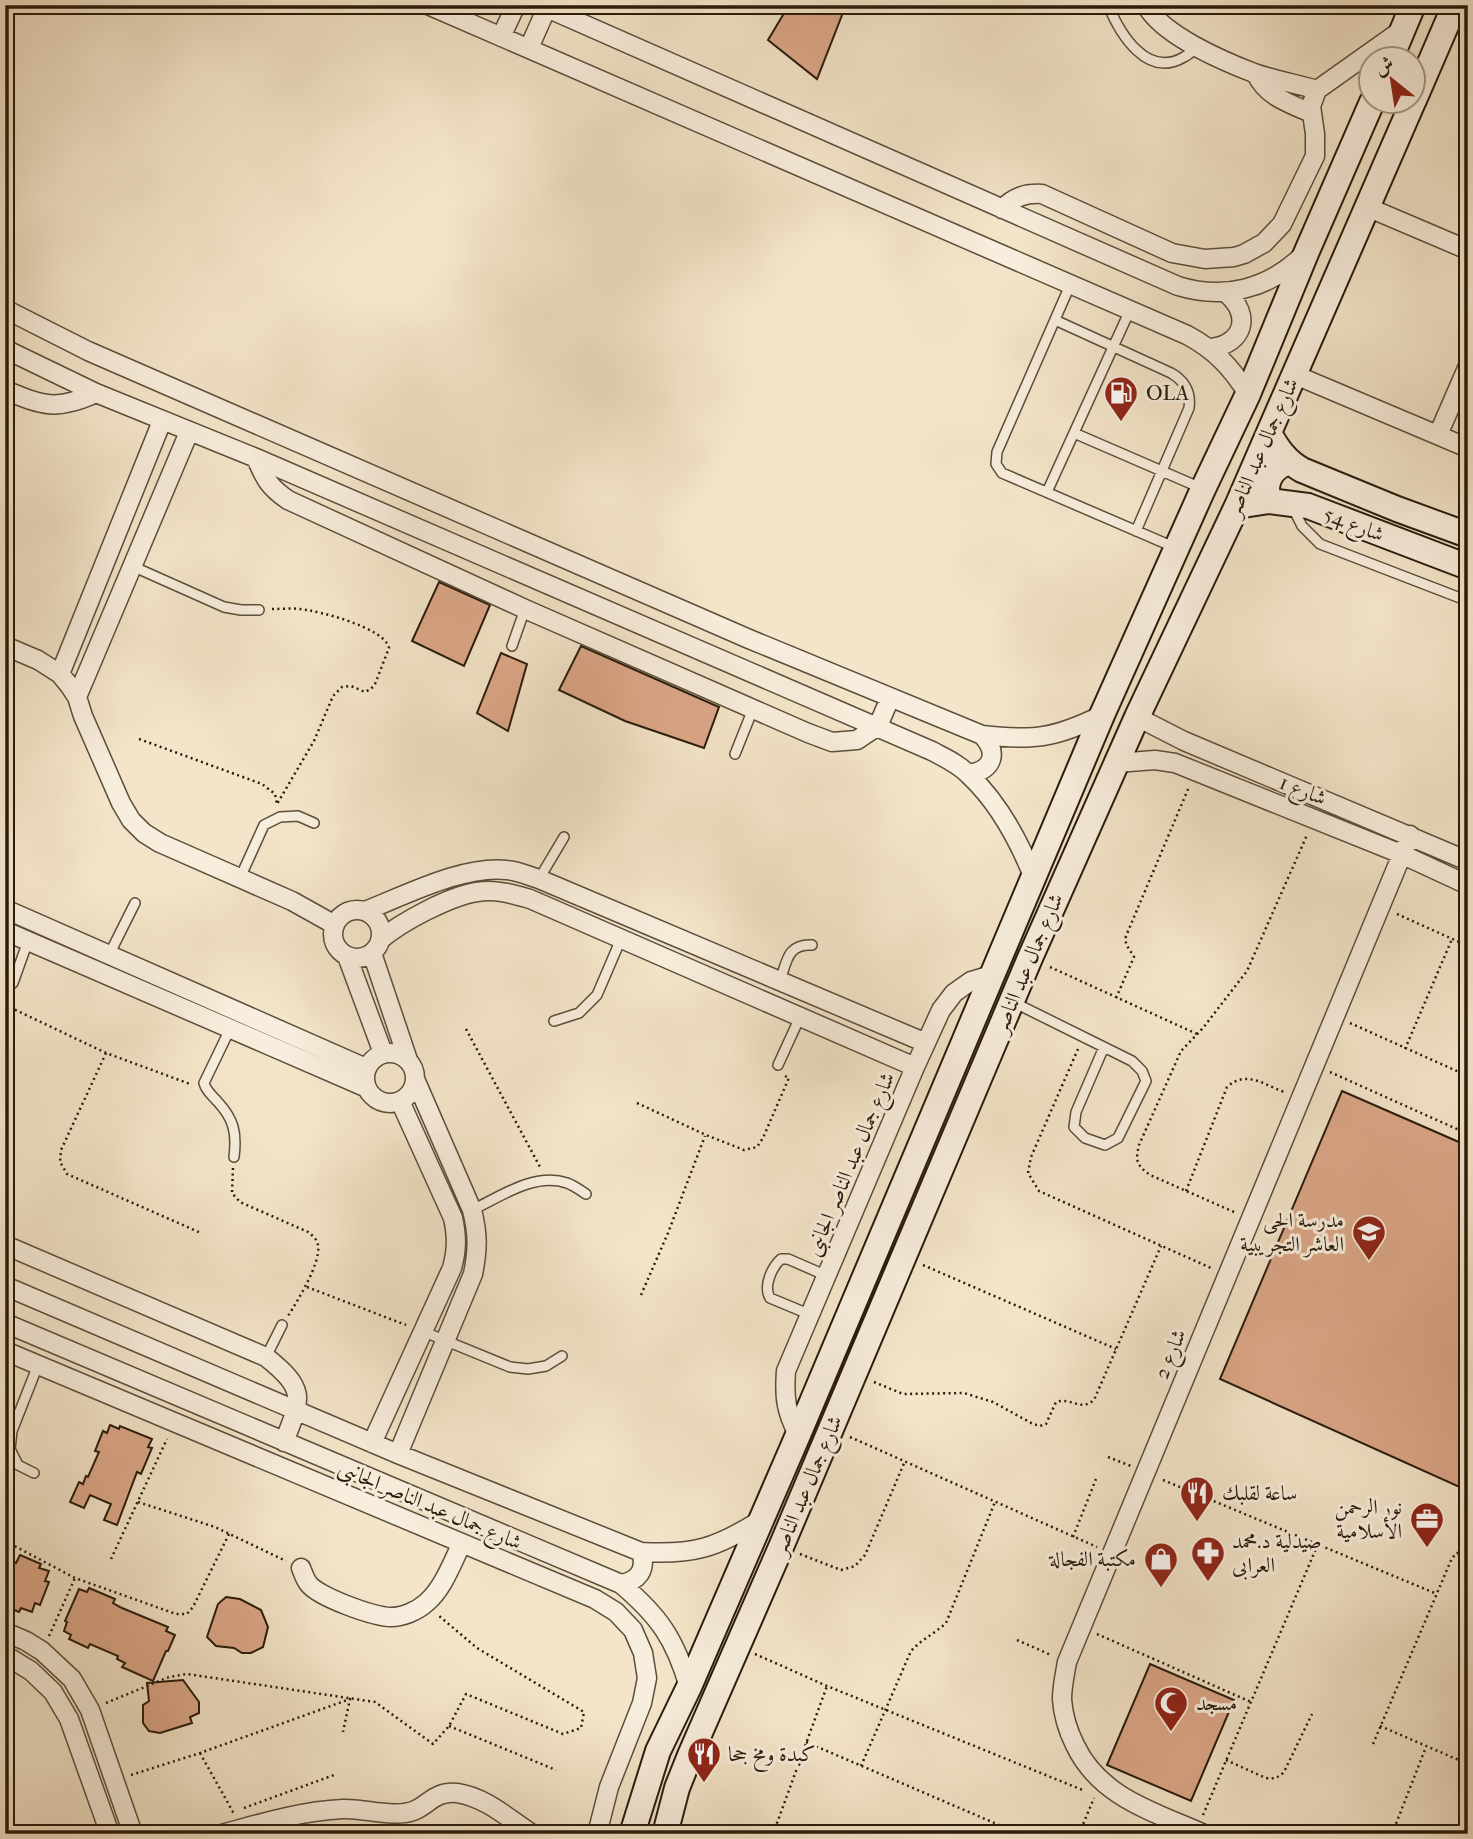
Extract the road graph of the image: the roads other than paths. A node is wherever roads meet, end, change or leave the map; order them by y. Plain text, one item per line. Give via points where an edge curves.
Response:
1 (428, 5) edge
2 (516, 5) edge
3 (1108, 5) edge
4 (1146, 5) edge
5 (1413, 5) edge
6 (1455, 5) edge
7 (545, 6) edge
8 (1403, 29) junction
9 (501, 37) junction
10 (1396, 46) edge
11 (1198, 47) junction
12 (529, 48) junction
13 (1428, 67) edge
14 (1256, 74) junction
15 (1317, 90) junction
16 (1311, 113) junction
17 (1366, 116) edge
18 (1406, 116) edge
19 (1367, 207) junction
20 (1002, 209) junction
21 (1468, 250) edge
22 (1307, 251) junction
23 (1071, 283) junction
24 (1226, 293) junction
25 (5, 309) edge
26 (1130, 310) junction
27 (1055, 320) junction
28 (1113, 347) junction
29 (1210, 348) junction
30 (5, 349) edge
31 (1468, 366) edge
32 (1293, 374) junction
33 (96, 393) junction
34 (8, 394) edge
35 (1248, 394) junction
36 (162, 421) junction
37 (190, 432) junction
38 (1074, 433) junction
39 (1269, 433) junction
40 (1438, 435) junction
41 (1468, 448) edge
42 (256, 458) junction
43 (1289, 462) junction
44 (1162, 471) junction
45 (1203, 489) junction
46 (1047, 492) junction
47 (1280, 502) junction
48 (1237, 506) junction
49 (1136, 531) junction
50 (1468, 535) edge
51 (112, 545) junction
52 (1177, 548) junction
53 (135, 560) junction
54 (1468, 567) edge
55 (1468, 601) edge
56 (525, 609) junction
57 (259, 610) road end
58 (749, 639) junction
59 (5, 646) edge
60 (512, 646) dead end
61 (737, 667) junction
62 (60, 674) junction
63 (77, 697) junction
64 (890, 698) junction
65 (754, 709) junction
66 (1102, 715) junction
67 (1137, 717) junction
68 (878, 726) junction
69 (982, 735) junction
70 (734, 754) dead end
71 (1116, 763) junction
72 (969, 774) junction
73 (314, 823) dead end
74 (1410, 835) junction
75 (564, 836) dead end
76 (1402, 854) junction
77 (1468, 861) edge
78 (1033, 876) junction
79 (240, 878) junction
80 (539, 879) junction
81 (1468, 885) edge
82 (135, 903) dead end
83 (5, 909) edge
84 (365, 911) junction
85 (335, 925) junction
86 (5, 931) edge
87 (621, 939) junction
88 (29, 941) junction
89 (812, 945) dead end
90 (376, 946) junction
91 (716, 954) junction
92 (109, 955) junction
93 (347, 956) junction
94 (991, 975) junction
95 (706, 976) junction
96 (780, 981) junction
97 (13, 983) dead end
98 (1012, 1001) junction
99 (800, 1017) junction
100 (554, 1021) dead end
101 (230, 1029) junction
102 (926, 1043) junction
103 (1104, 1047) junction
104 (383, 1053) junction
105 (408, 1060) junction
106 (778, 1065) road end
107 (915, 1067) junction
108 (366, 1068) junction
109 (415, 1079) junction
110 (365, 1087) junction
111 (400, 1101) junction
112 (234, 1157) road end
113 (586, 1194) dead end
114 (472, 1210) junction
115 (5, 1245) edge
116 (827, 1276) junction
117 (5, 1286) edge
118 (811, 1315) junction
119 (5, 1323) edge
120 (282, 1325) road end
121 (422, 1331) junction
122 (445, 1341) junction
123 (5, 1351) edge
124 (562, 1356) dead end
125 (266, 1357) junction
126 (38, 1365) junction
127 (296, 1411) junction
128 (798, 1435) junction
129 (284, 1442) junction
130 (372, 1443) junction
131 (398, 1454) junction
132 (34, 1473) dead end
133 (761, 1520) junction
134 (462, 1543) junction
135 (641, 1552) junction
136 (301, 1569) road end
137 (621, 1584) junction
138 (5, 1632) edge
139 (5, 1655) edge
140 (689, 1687) junction
141 (1200, 1832) edge
142 (110, 1834) edge
143 (134, 1834) edge
144 (222, 1834) edge
145 (532, 1834) edge
146 (597, 1834) edge
147 (632, 1834) edge
148 (665, 1834) edge

1 - 9 street
2 - 9 street
3 - 11 lane via 1130,45 1145,58 1164,63 1182,59
4 - 11 street via 1165,28
5 - 8 main road
6 - 13 main road, شارع جمال عبد الناصر
7 - 12 street
7 - 20 street
8 - 10 main road
8 - 15 street
9 - 12 street
11 - 14 street
12 - 23 street
14 - 15 street
14 - 16 street via 1272,95
15 - 16 street
16 - 20 street via 1315,156 1282,225 1244,254 1205,259 1172,253 1042,194 1017,197
17 - 22 main road, شارع جمال عبد الناصر
18 - 19 main road, شارع جمال عبد الناصر
19 - 21 street
19 - 32 main road, شارع جمال عبد الناصر
20 - 24 street via 1178,286
22 - 24 street via 1270,280
22 - 35 main road, شارع جمال عبد الناصر
23 - 26 street
23 - 27 lane
24 - 29 street via 1240,310 1239,332 1222,347
25 - 58 street via 101,357
26 - 28 lane
26 - 29 street
27 - 28 lane
27 - 46 lane via 995,458 1002,473
28 - 38 lane
28 - 44 lane via 1177,376 1186,387 1189,408
29 - 35 street
30 - 33 street
31 - 40 street
32 - 39 main road, شارع جمال عبد الناصر
32 - 40 street
33 - 34 street via 56,405
33 - 36 street
35 - 45 main road, شارع جمال عبد الناصر
36 - 37 street
36 - 51 street
37 - 42 street
37 - 53 street
38 - 44 lane
38 - 46 lane
39 - 43 main road, شارع 54
39 - 48 main road, شارع جمال عبد الناصر
40 - 41 street
42 - 56 street via 272,489 288,500
42 - 61 street
43 - 47 main road via 1270,477 1267,493
43 - 50 main road, شارع 54 via 1314,476
44 - 45 lane
44 - 49 lane
45 - 52 main road, شارع جمال عبد الناصر
46 - 49 lane
47 - 48 main road, شارع 54
47 - 54 main road, شارع 54 via 1308,506
47 - 55 lane via 1320,544
48 - 67 main road, شارع جمال عبد الناصر
49 - 52 lane
51 - 53 street
51 - 62 street
52 - 66 main road, شارع جمال عبد الناصر
53 - 57 lane via 224,607
53 - 63 street
56 - 60 lane
56 - 65 street
58 - 61 street
58 - 64 street
59 - 62 street
61 - 68 street
62 - 63 street
63 - 79 street via 131,820 160,843
64 - 68 street
64 - 69 street
65 - 68 street via 832,742 857,740
65 - 70 lane
66 - 69 street via 1045,737
66 - 78 main road, شارع جمال عبد الناصر
67 - 71 main road, شارع جمال عبد الناصر
67 - 74 street, شارع 1
68 - 72 street
69 - 72 street via 993,754 989,765
71 - 76 street, شارع 1 via 1175,763
71 - 98 main road, شارع جمال عبد الناصر
72 - 78 street via 1007,821
73 - 79 lane via 298,816 280,817 264,825
74 - 76 street, شارع 2
74 - 77 street, شارع 1
75 - 80 lane
76 - 81 street, شارع 1
76 - 141 street, شارع 2 via 1067,1662 1062,1699 1068,1731 1082,1760 1100,1781 1128,1801
78 - 94 main road, شارع جمال عبد الناصر
79 - 85 street
80 - 84 street via 508,870 474,871
80 - 91 street
82 - 92 lane
83 - 92 street
84 - 85 street via 351,911
84 - 90 street via 381,931
85 - 93 street via 335,943
86 - 88 street
87 - 90 street via 504,891 476,892 450,901 402,923
87 - 95 street
87 - 100 lane via 597,995 579,1013
88 - 97 lane
88 - 101 street
89 - 96 lane via 801,944 792,950
90 - 93 street via 364,957
90 - 105 street
91 - 95 street
91 - 96 street
92 - 108 street
93 - 104 street
94 - 102 street, شارع جمال عبد الناصر الجانبى via 954,993
94 - 128 main road, شارع جمال عبد الناصر
95 - 99 street
96 - 102 street
98 - 103 lane
98 - 148 main road, شارع جمال عبد الناصر via 677,1788
99 - 106 lane
99 - 107 street
101 - 110 street
101 - 112 lane via 204,1083 230,1118 236,1137
102 - 107 street, شارع جمال عبد الناصر الجانبى
103 - 103 lane via 1132,1061 1146,1081 1118,1138 1105,1145 1085,1138 1074,1127
104 - 105 street via 397,1053
104 - 108 street
105 - 109 street
107 - 116 street, شارع جمال عبد الناصر الجانبى
108 - 110 street
109 - 111 street via 411,1092
109 - 114 street
110 - 111 street via 376,1100
111 - 121 street via 457,1235 452,1268
113 - 114 lane via 568,1183 546,1180 525,1184
114 - 122 street via 478,1253
115 - 125 street
116 - 118 street, شارع جمال عبد الناصر الجانبى
116 - 118 lane via 781,1259 766,1287 770,1297
117 - 127 street
118 - 128 street, شارع جمال عبد الناصر الجانبى via 786,1371 788,1415
119 - 129 street
120 - 125 lane
121 - 122 lane
121 - 130 street
122 - 124 lane via 510,1367 546,1366
122 - 131 street
123 - 126 street, شارع جمال عبد الناصر الجانبى
125 - 127 street via 292,1380
126 - 132 lane via 12,1431 10,1449 18,1465
126 - 134 street, شارع جمال عبد الناصر الجانبى
127 - 129 street
127 - 130 street
128 - 133 main road, شارع جمال عبد الناصر
129 - 137 street
130 - 131 street
131 - 135 street
133 - 135 street via 704,1549 673,1554
133 - 140 main road, شارع جمال عبد الناصر
134 - 136 street via 435,1594 409,1614 391,1617 324,1595 309,1585
134 - 146 street, شارع جمال عبد الناصر الجانبى via 595,1599 633,1630 647,1678
135 - 137 street via 643,1570 638,1578
137 - 140 street via 670,1637
138 - 143 street via 42,1651 72,1679 90,1710
139 - 142 street via 53,1692 69,1719
140 - 147 main road, شارع جمال عبد الناصر via 658,1751
144 - 145 street via 289,1815 345,1808 412,1812 433,1797 453,1793 477,1798

